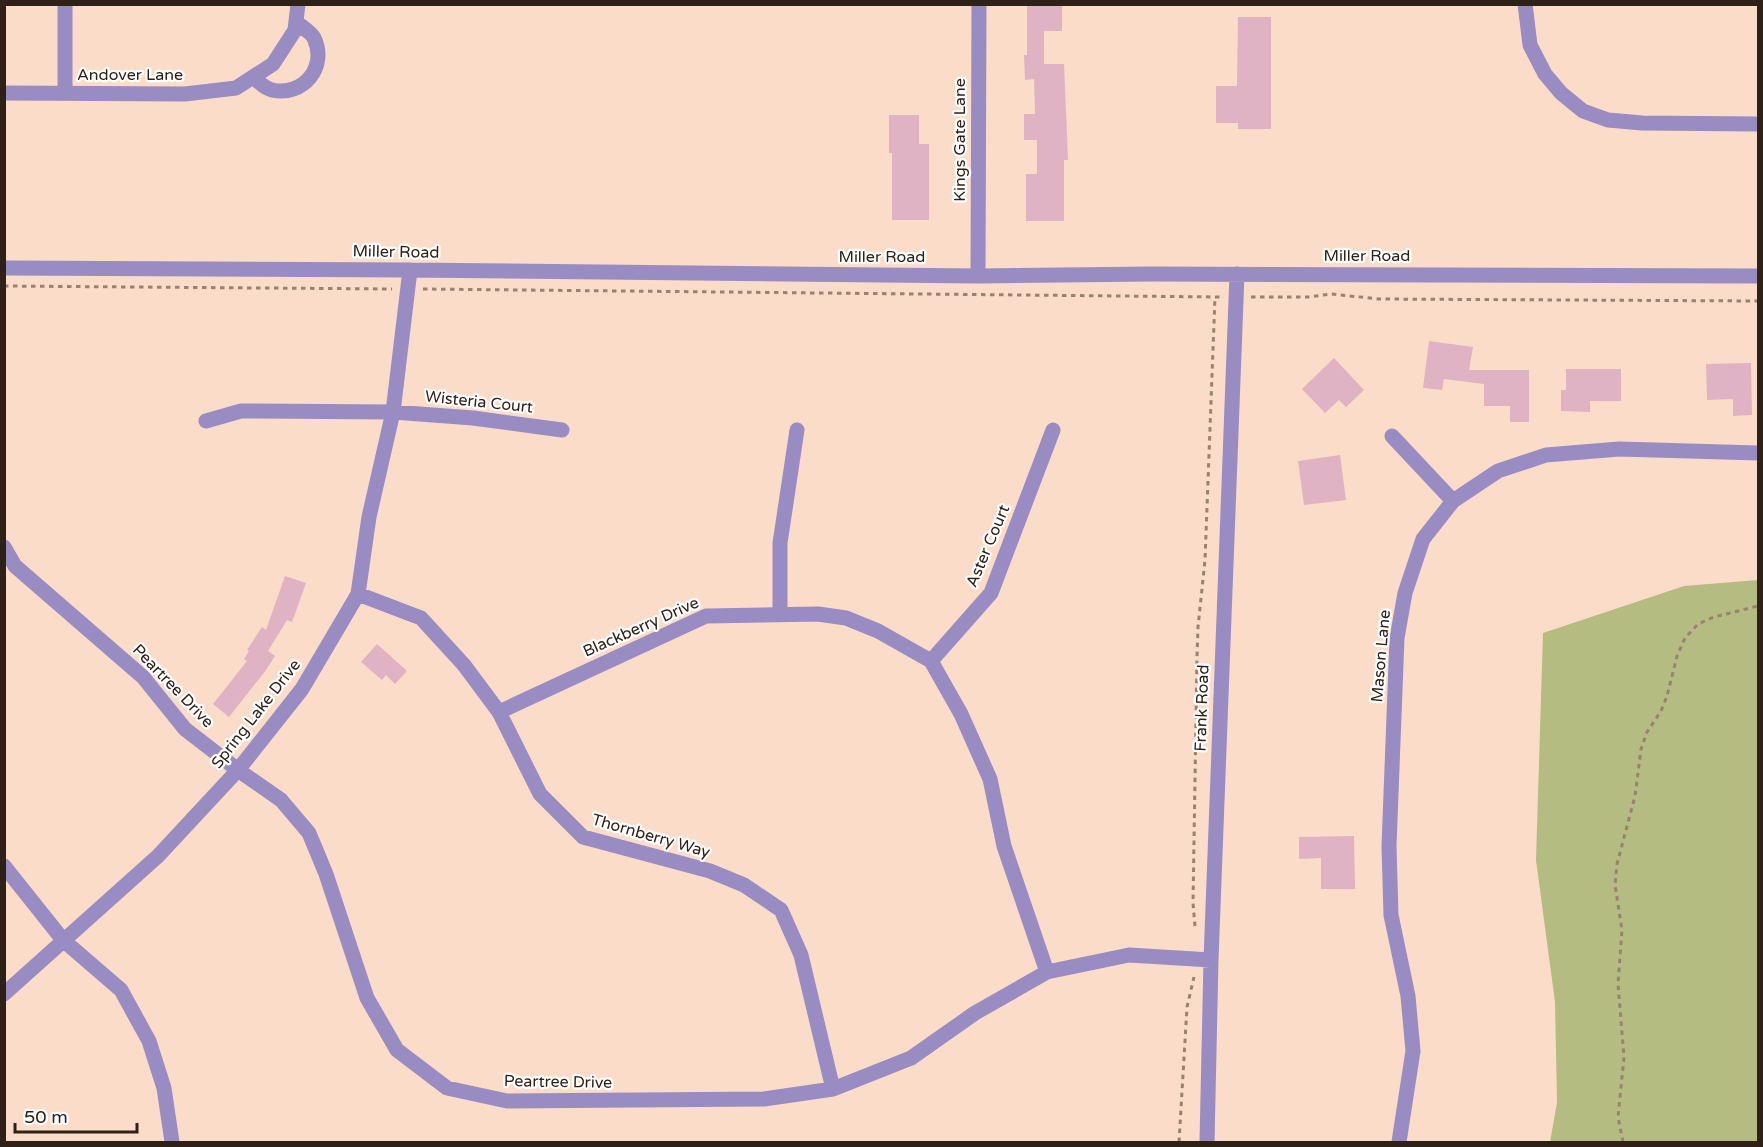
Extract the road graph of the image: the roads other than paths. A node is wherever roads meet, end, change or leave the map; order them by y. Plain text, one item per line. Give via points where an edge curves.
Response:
1 (65, 4) edge
2 (298, 4) edge
3 (979, 4) edge
4 (1525, 4) edge
5 (296, 22) junction
6 (252, 77) junction
7 (4, 93) edge
8 (65, 93) junction
9 (1758, 124) edge
10 (4, 268) edge
11 (410, 270) junction
12 (1237, 274) junction
13 (978, 276) junction
14 (1758, 276) edge
15 (393, 412) junction
16 (206, 421) dead end
17 (562, 430) dead end
18 (797, 430) dead end
19 (1053, 430) dead end
20 (1392, 436) dead end
21 (1758, 453) edge
22 (1453, 501) junction
23 (4, 547) edge
24 (10, 570) edge
25 (358, 594) junction
26 (780, 614) junction
27 (931, 661) junction
28 (499, 712) junction
29 (238, 770) junction
30 (4, 866) edge
31 (63, 940) junction
32 (1203, 959) junction
33 (1047, 972) junction
34 (4, 994) edge
35 (833, 1089) junction
36 (172, 1143) edge
37 (1207, 1143) edge
38 (1399, 1143) edge

1 - 8 street
2 - 5 street, Andover Lane
3 - 13 street, Kings Gate Lane
4 - 9 street via 1530,45 1545,74 1583,111 1608,120 1642,123
5 - 6 street, Andover Lane via 273,64
5 - 6 street via 313,37 319,58 311,78 292,91 270,90
6 - 8 street, Andover Lane via 236,88 185,94
7 - 8 street, Andover Lane
10 - 11 street, Miller Road
11 - 13 street, Miller Road
11 - 15 street, Spring Lake Drive
12 - 13 street, Miller Road
12 - 14 street, Miller Road
12 - 32 street, Frank Road
15 - 16 street, Wisteria Court via 241,411
15 - 17 street, Wisteria Court via 473,417
15 - 25 street, Spring Lake Drive via 369,517
18 - 26 street via 780,543
19 - 27 street, Aster Court via 992,593
20 - 22 street
21 - 22 street, Mason Lane via 1619,449 1546,455 1498,471
22 - 38 street, Mason Lane via 1423,539 1405,593 1397,638 1390,892 1413,1051
23 - 24 street, Peartree Drive
24 - 29 street, Peartree Drive via 143,677 185,729
25 - 28 street, Thornberry Way via 421,618 464,665
25 - 29 street, Spring Lake Drive via 302,689
26 - 27 street, Blackberry Drive via 846,618
26 - 28 street, Blackberry Drive via 706,616
27 - 33 street via 990,779 1004,846
28 - 35 street, Thornberry Way via 540,794 583,837 710,872 744,885 781,910 801,955
29 - 31 street, Spring Lake Drive via 158,856
29 - 35 street, Peartree Drive via 281,800 309,832 367,998 397,1050 447,1088 507,1101 764,1099
30 - 31 street
31 - 34 street, Spring Lake Drive
31 - 36 street via 121,990 149,1041 164,1088
32 - 33 street, Peartree Drive via 1129,955
32 - 37 street, Frank Road
33 - 35 street, Peartree Drive via 975,1013 911,1058

